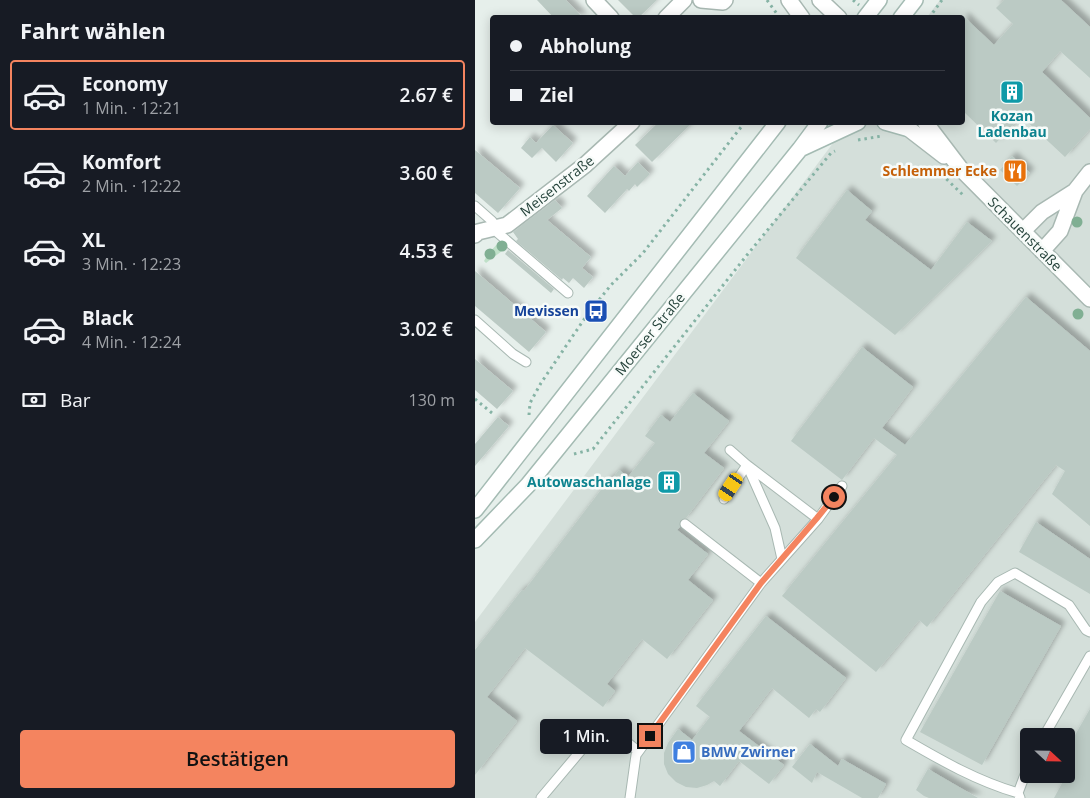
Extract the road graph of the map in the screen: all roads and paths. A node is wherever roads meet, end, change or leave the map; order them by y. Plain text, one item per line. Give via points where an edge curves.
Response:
1 (594, 0) edge
2 (684, 0) edge
3 (701, 0) edge
4 (725, 0) edge
5 (767, 0) edge
6 (789, 0) edge
7 (820, 0) edge
8 (879, 0) edge
9 (915, 0) edge
10 (943, 0) edge
11 (608, 15) edge
12 (669, 15) edge
13 (778, 15) edge
14 (799, 15) edge
15 (836, 15) edge
16 (867, 15) edge
17 (903, 15) edge
18 (931, 15) edge
19 (628, 125) edge
20 (743, 125) edge
21 (776, 125) edge
22 (817, 125) edge
23 (852, 125) edge
24 (903, 125) edge
25 (927, 125) edge
26 (887, 130) edge
27 (853, 142) dead end
28 (800, 149) junction
29 (839, 150) dead end
30 (933, 166) dead end
31 (960, 168) junction
32 (1090, 172) edge
33 (1075, 191) junction
34 (964, 196) dead end
35 (475, 206) edge
36 (495, 228) junction
37 (1023, 231) junction
38 (475, 235) edge
39 (1042, 250) junction
40 (568, 293) dead end
41 (1090, 299) edge
42 (475, 320) edge
43 (526, 362) dead end
44 (475, 399) edge
45 (492, 414) dead end
46 (529, 418) dead end
47 (730, 450) dead end
48 (565, 455) dead end
49 (747, 464) junction
50 (842, 486) dead end
51 (724, 499) dead end
52 (475, 510) edge
53 (817, 518) junction
54 (685, 524) dead end
55 (475, 540) edge
56 (782, 559) junction
57 (761, 583) junction
58 (1090, 632) edge
59 (1090, 656) edge
60 (1049, 728) edge
61 (638, 751) junction
62 (1023, 783) edge
63 (1019, 795) edge
64 (541, 798) edge
65 (631, 798) edge

1 - 11 main road
2 - 12 main road
3 - 4 main road
5 - 13 path
6 - 14 main road
7 - 15 main road
8 - 16 main road
9 - 17 main road
10 - 18 path
19 - 36 main road, Meisenstraße via 555,189 507,225
20 - 46 path via 643,253 587,315 541,383 530,403
21 - 52 main road
22 - 28 main road, Moerser Straße
23 - 28 main road
24 - 26 main road
24 - 31 main road, Schauenstraße
25 - 31 main road, Schauenstraße
26 - 27 path
28 - 55 main road, Moerser Straße via 528,485
29 - 48 path via 831,153 747,255 593,449
30 - 34 path
31 - 37 main road, Schauenstraße
32 - 33 main road
33 - 37 main road via 1042,212
33 - 39 main road via 1060,231
35 - 36 lane
36 - 38 main road, Meisenstraße
36 - 40 lane
37 - 39 main road, Schauenstraße
39 - 41 main road, Schauenstraße
42 - 43 lane
44 - 45 path
47 - 49 lane
49 - 51 lane
49 - 53 lane
49 - 56 lane via 775,528
50 - 53 lane
53 - 56 lane
54 - 57 lane
56 - 57 lane
57 - 61 lane
58 - 63 lane via 1069,605 1015,573 999,582 981,602 907,740 990,785
59 - 60 lane
61 - 64 lane via 613,732 603,731 593,736
61 - 65 lane
62 - 63 lane

